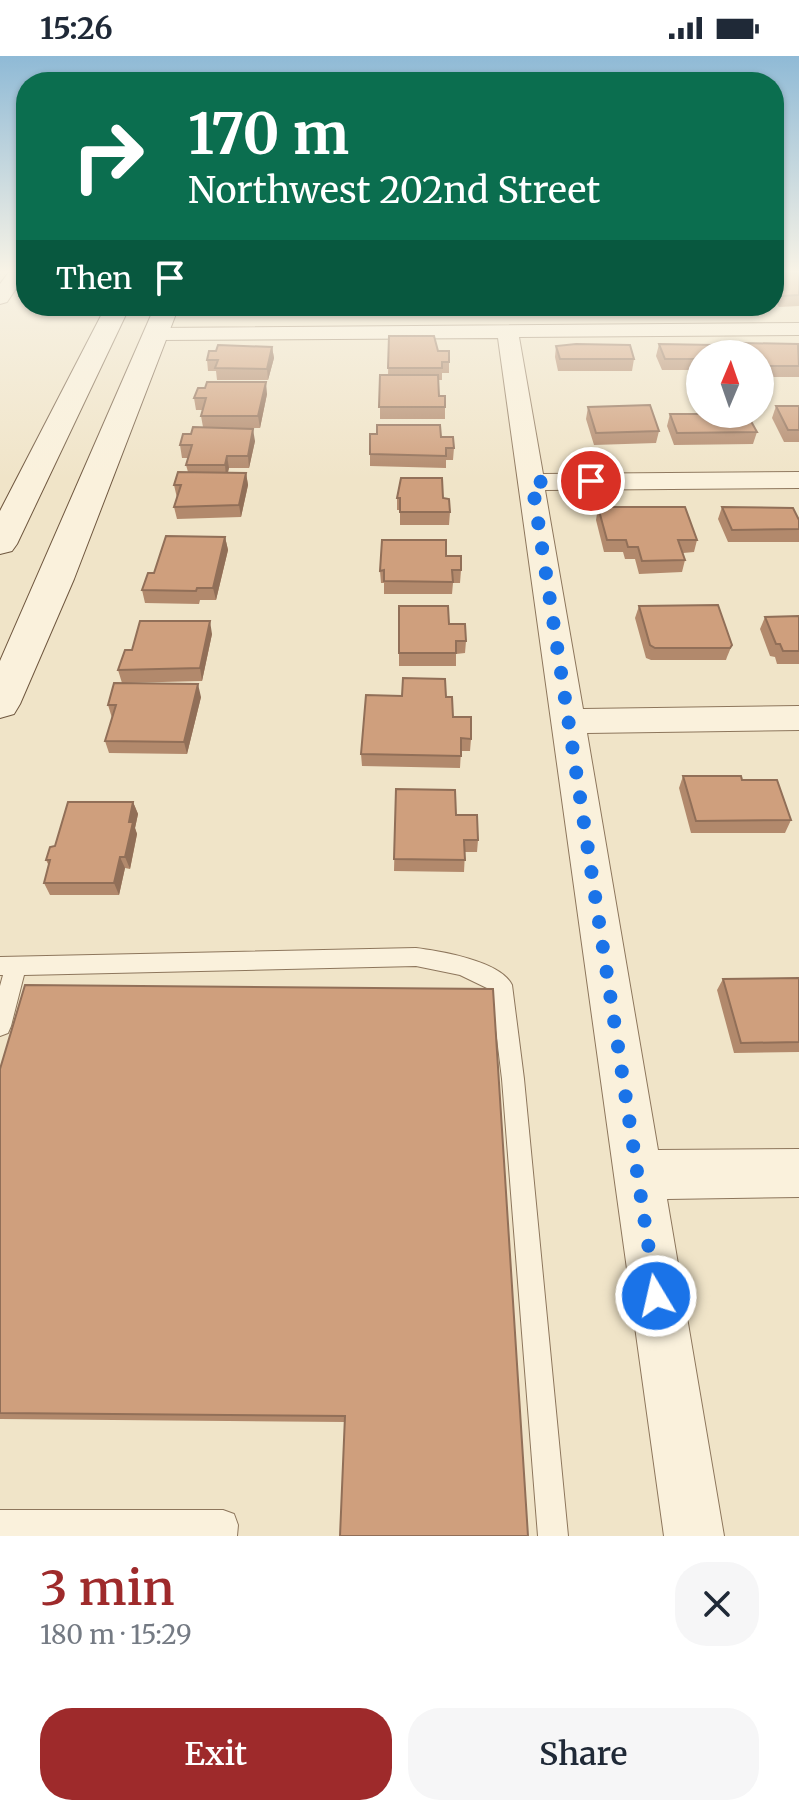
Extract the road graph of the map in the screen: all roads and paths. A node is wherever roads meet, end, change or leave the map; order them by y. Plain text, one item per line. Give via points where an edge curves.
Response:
1 (101, 341) edge
2 (123, 341) edge
3 (153, 341) edge
4 (509, 341) edge
5 (95, 353) junction
6 (799, 480) edge
7 (532, 482) junction
8 (0, 544) edge
9 (0, 704) edge
10 (799, 718) edge
11 (570, 721) junction
12 (8, 966) edge
13 (0, 1026) edge
14 (799, 1173) edge
15 (637, 1175) junction
16 (8, 1529) edge
17 (222, 1536) edge
18 (553, 1536) edge
19 (694, 1536) edge

1 - 5 main road
2 - 5 main road
3 - 9 main road
4 - 7 street
5 - 8 main road
6 - 7 street
7 - 11 street
10 - 11 street
11 - 15 street
12 - 13 lane
12 - 18 lane via 416,957 477,969 501,985
14 - 15 street
15 - 19 street
16 - 17 lane via 223,1525

